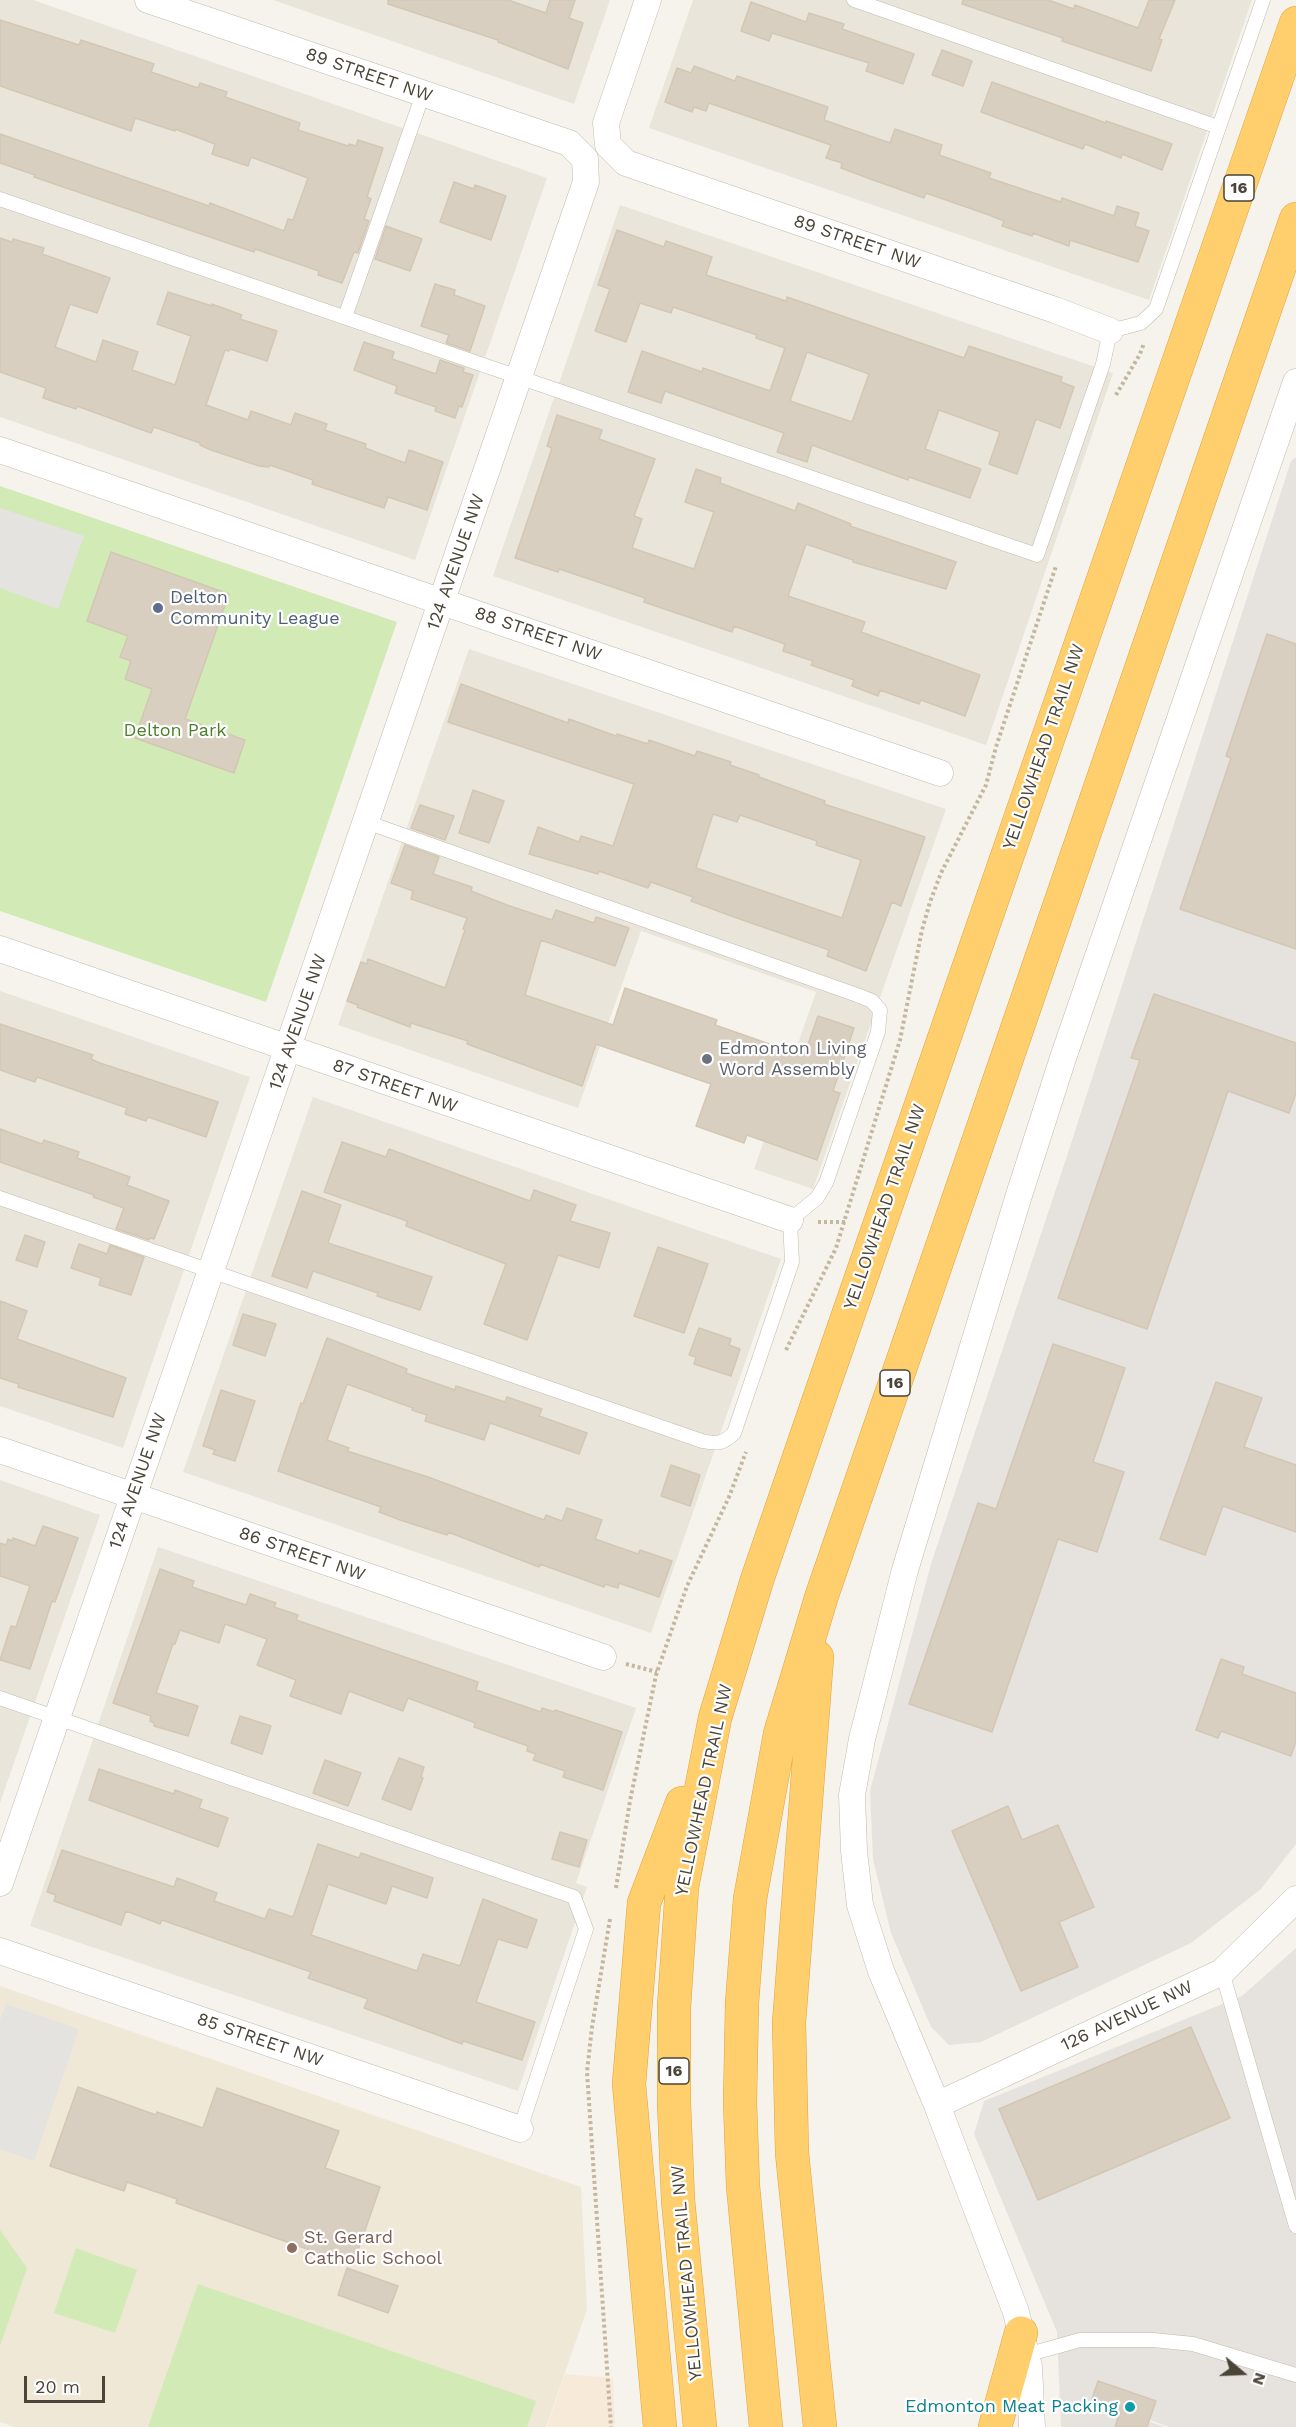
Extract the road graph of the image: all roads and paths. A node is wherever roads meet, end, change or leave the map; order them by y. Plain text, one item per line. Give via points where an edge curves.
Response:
1 (148, 0) edge
2 (648, 0) edge
3 (854, 0) edge
4 (1263, 0) edge
5 (1296, 23) edge
6 (423, 94) junction
7 (1218, 127) junction
8 (585, 159) joint
9 (0, 199) edge
10 (1296, 219) edge
11 (345, 317) junction
12 (1110, 331) junction
13 (519, 376) junction
14 (1295, 389) edge
15 (0, 450) edge
16 (443, 601) junction
17 (940, 773) dead end
18 (366, 822) junction
19 (0, 949) edge
20 (288, 1049) junction
21 (0, 1198) edge
22 (790, 1220) junction
23 (211, 1270) junction
24 (0, 1450) edge
25 (133, 1496) junction
26 (822, 1595) junction
27 (603, 1658) joint
28 (657, 1672) dead end
29 (0, 1698) edge
30 (57, 1718) junction
31 (715, 1718) junction
32 (0, 1883) edge
33 (1296, 1899) edge
34 (0, 1952) edge
35 (1222, 1972) junction
36 (937, 2104) junction
37 (520, 2129) joint
38 (1296, 2226) edge
39 (811, 2339) junction
40 (1024, 2344) junction
41 (1296, 2375) edge
42 (660, 2427) edge
43 (700, 2427) edge
44 (766, 2427) edge
45 (820, 2427) edge
46 (834, 2427) edge
47 (995, 2427) edge
48 (1032, 2427) edge

1 - 6 street, 89 STREET NW
2 - 12 street, 89 STREET NW via 606,123 608,146 626,163
3 - 7 lane
4 - 7 lane
5 - 31 highway, YELLOWHEAD TRAIL NW / 16 via 813,1416
6 - 8 street, 89 STREET NW via 569,143
6 - 11 lane
7 - 12 lane via 1156,309 1136,326
8 - 13 street, 124 AVENUE NW via 586,182
9 - 11 lane
10 - 26 highway, 16
11 - 13 lane
12 - 13 lane via 1103,364 1037,555
13 - 16 street, 124 AVENUE NW
14 - 36 street via 1019,1195 905,1570 862,1739 852,1795 860,1905 881,1971
15 - 16 street, 88 STREET NW
16 - 17 street, 88 STREET NW
16 - 18 street, 124 AVENUE NW
18 - 20 street, 124 AVENUE NW
18 - 22 lane via 872,1000 880,1010 878,1032 826,1183 817,1198
19 - 20 street, 87 STREET NW
20 - 22 street, 87 STREET NW
20 - 23 street, 124 AVENUE NW
21 - 23 lane
22 - 23 lane via 792,1262 734,1433 717,1444
23 - 25 street, 124 AVENUE NW
24 - 25 street, 86 STREET NW
25 - 27 street, 86 STREET NW
25 - 30 street, 124 AVENUE NW
26 - 39 highway via 789,2023 792,2153
26 - 44 highway, 16 via 780,1734 748,1922 740,2102 743,2186
27 - 28 path
29 - 30 lane
30 - 32 street, 124 AVENUE NW
30 - 37 lane via 574,1897 586,1929
31 - 42 highway via 644,1904 629,2084
31 - 43 highway, YELLOWHEAD TRAIL NW / 16 via 682,1887 674,2007 678,2200
33 - 35 street, 126 AVENUE NW
34 - 37 street, 85 STREET NW
35 - 36 street, 126 AVENUE NW
35 - 38 lane
36 - 40 street via 1016,2312
39 - 45 highway
39 - 46 highway
40 - 41 lane via 1153,2340 1192,2344
40 - 47 highway
40 - 48 street

